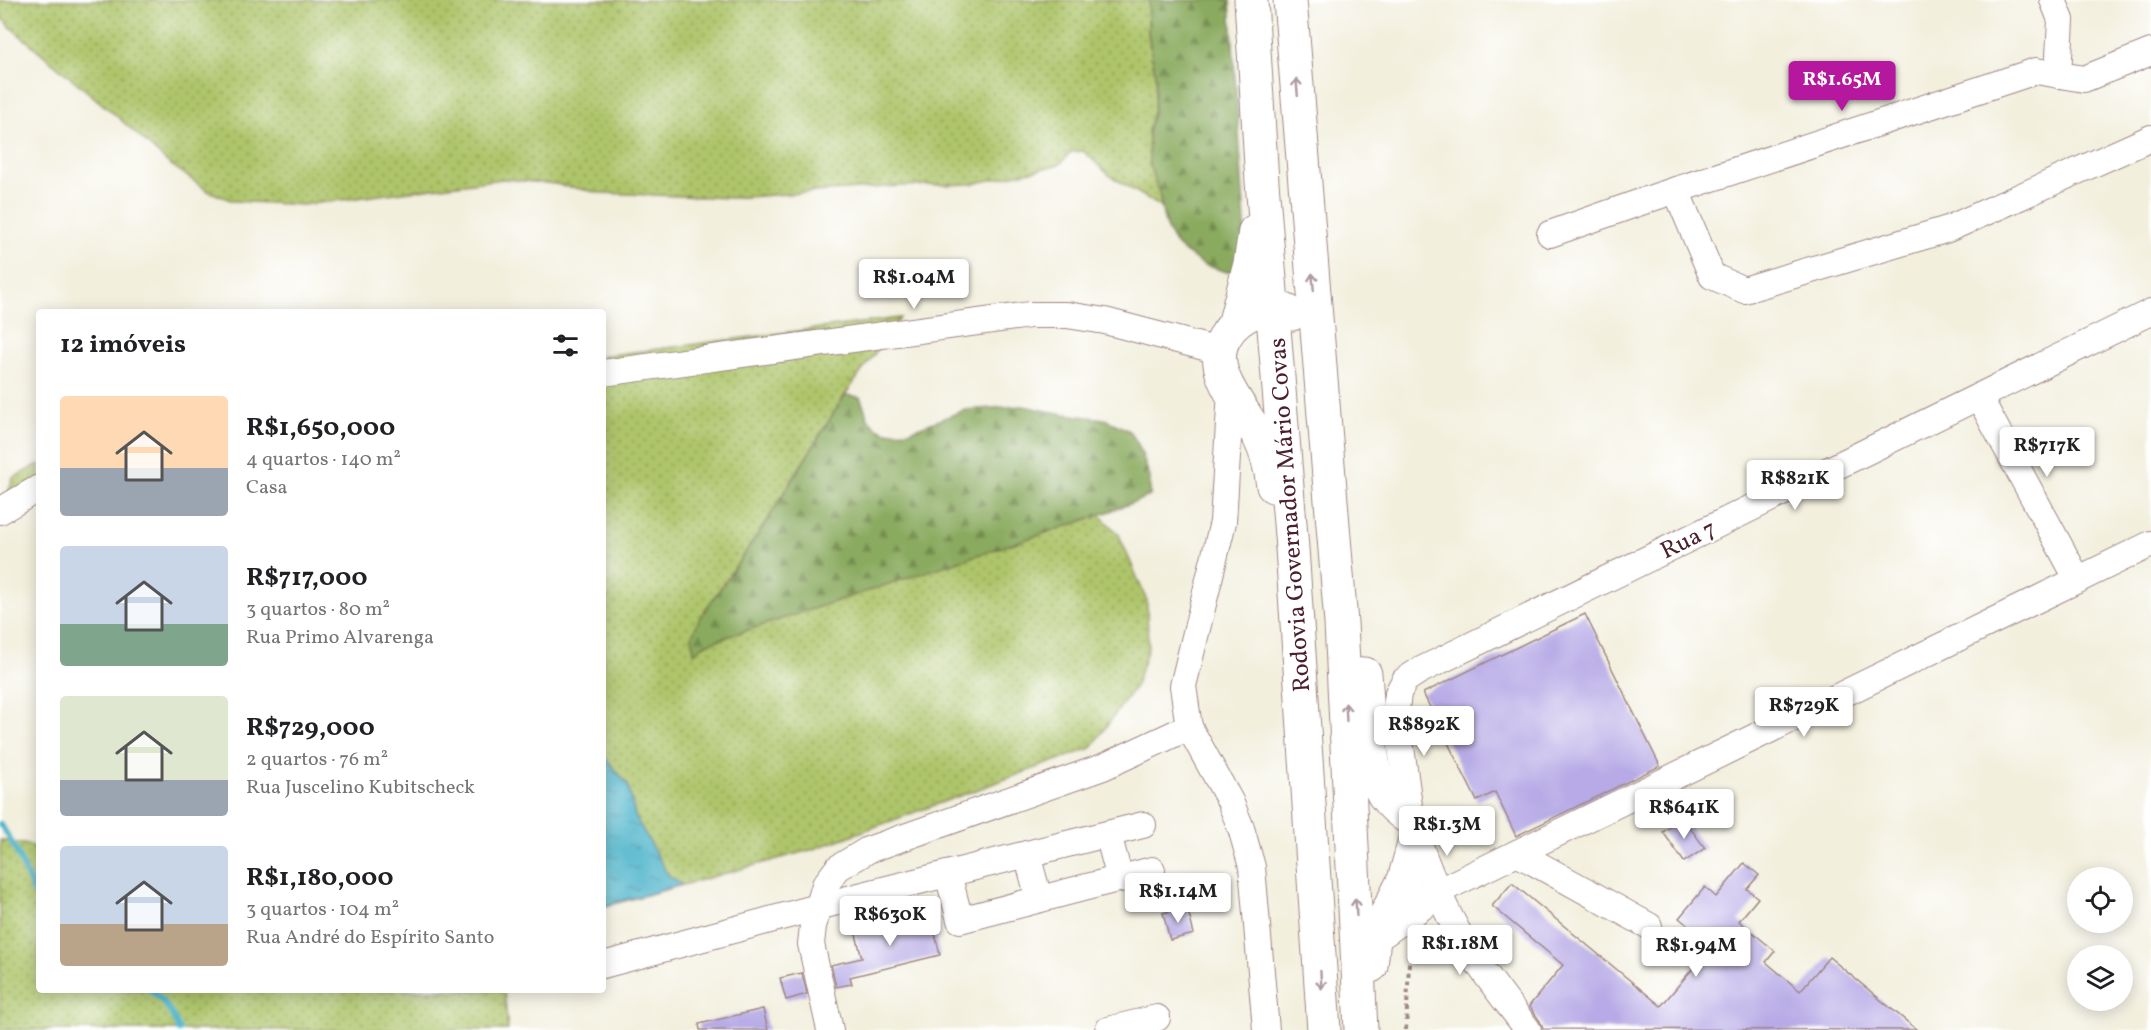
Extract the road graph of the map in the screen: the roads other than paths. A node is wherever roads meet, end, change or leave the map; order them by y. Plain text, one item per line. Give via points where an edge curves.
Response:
1 (1251, 0) edge
2 (1290, 0) edge
3 (2053, 0) edge
4 (2151, 52) edge
5 (2058, 75) junction
6 (2151, 138) edge
7 (1262, 182) junction
8 (1676, 190) junction
9 (1550, 234) dead end
10 (1274, 306) junction
11 (2151, 312) edge
12 (1235, 322) junction
13 (1219, 351) junction
14 (606, 373) edge
15 (1231, 391) junction
16 (1979, 397) junction
17 (1323, 402) junction
18 (36, 490) edge
19 (0, 511) edge
20 (1333, 528) junction
21 (2151, 544) edge
22 (2078, 580) junction
23 (1189, 728) junction
24 (1143, 825) dead end
25 (1414, 829) junction
26 (1108, 834) junction
27 (1311, 834) junction
28 (1517, 853) junction
29 (1027, 854) junction
30 (1152, 870) dead end
31 (948, 874) junction
32 (1120, 879) junction
33 (1039, 899) junction
34 (1424, 901) junction
35 (817, 908) junction
36 (1649, 927) dead end
37 (1374, 938) junction
38 (606, 964) edge
39 (1158, 1018) dead end
40 (1361, 1022) edge
41 (830, 1030) edge
42 (1108, 1030) edge
43 (1266, 1030) edge
44 (1324, 1030) edge
45 (1528, 1030) edge

1 - 7 highway, Rodovia Governador Mário Covas
17 -> 2 highway, Rodovia Governador Mário Covas
3 - 5 street via 2061,20
4 - 5 street via 2084,79
5 - 8 street via 2036,71
6 - 8 street via 1948,229 1744,290 1712,276
7 - 10 highway, Rodovia Governador Mário Covas
7 - 12 highway via 1250,264
8 - 9 street
10 - 12 highway
10 - 20 highway via 1299,322 1303,337 1316,502
10 - 27 highway, Rodovia Governador Mário Covas
11 - 16 street, Rua 7
12 - 13 highway
13 - 14 street via 1105,321 1030,315
13 - 15 highway via 1223,377
15 - 23 street via 1222,522 1183,686
15 - 27 highway via 1259,438 1271,468 1292,793
16 - 22 street
16 - 25 street, Rua 7 via 1406,680 1398,693 1396,711
17 - 20 highway, Rodovia Governador Mário Covas
17 - 25 highway via 1343,440 1374,767 1382,792
18 - 19 street
40 -> 20 highway, Rodovia Governador Mário Covas
21 - 22 street
22 - 28 street
23 - 35 street via 1103,767 868,850 838,868 825,885
23 - 43 street via 1230,801 1252,867
24 - 26 street
25 - 34 street, Rua 7
25 - 37 highway via 1404,880
26 - 29 street
26 - 32 street
27 -> 44 highway, Rodovia Governador Mário Covas
28 - 34 street
28 - 36 street
29 - 31 street
29 - 33 street
30 - 32 street
31 - 33 street via 960,920
31 - 35 street
32 - 33 street
34 - 37 highway
34 - 45 street, Rua 7 via 1465,943
35 - 38 street
35 - 41 street via 812,944
37 - 40 highway
39 - 42 street

